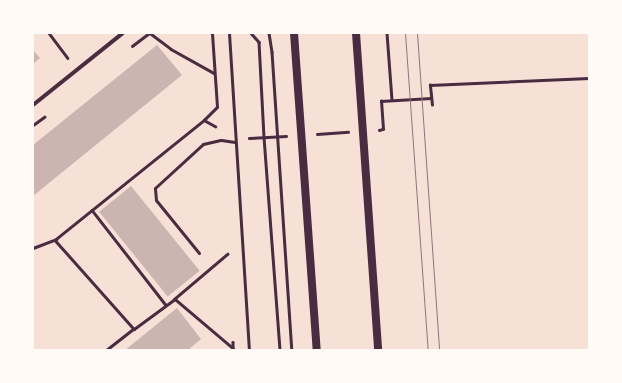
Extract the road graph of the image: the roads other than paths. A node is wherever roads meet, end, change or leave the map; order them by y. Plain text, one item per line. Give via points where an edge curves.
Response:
1 (123, 33) edge
2 (229, 33) edge
3 (294, 33) edge
4 (356, 33) edge
5 (33, 105) edge
6 (235, 140) junction
7 (199, 253) dead end
8 (249, 350) edge
9 (317, 350) edge
10 (378, 350) edge

1 - 5 street
2 - 6 lane
3 - 9 main road
4 - 10 main road
6 - 7 lane via 203,144 155,188 156,200
6 - 8 lane

